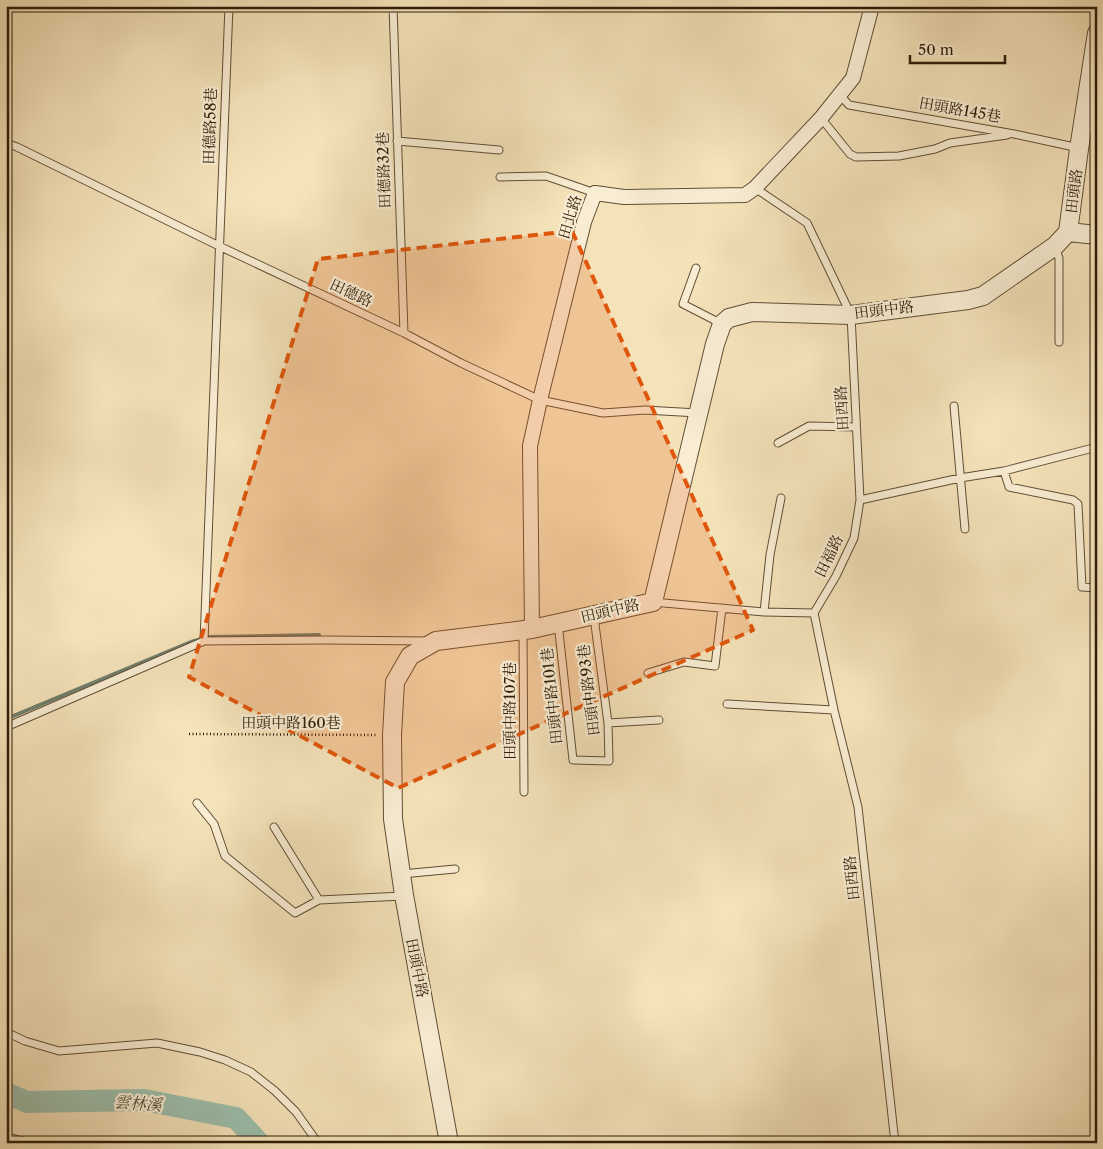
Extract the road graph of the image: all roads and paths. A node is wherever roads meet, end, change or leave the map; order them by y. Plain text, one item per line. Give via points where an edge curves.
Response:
1 (229, 6) edge
2 (393, 6) edge
3 (872, 6) edge
4 (1096, 37) edge
5 (840, 95) junction
6 (821, 118) junction
7 (1014, 134) junction
8 (397, 141) junction
9 (6, 143) edge
10 (1079, 148) junction
11 (499, 150) dead end
12 (500, 177) dead end
13 (755, 188) junction
14 (595, 192) junction
15 (1068, 232) junction
16 (1097, 235) edge
17 (220, 246) junction
18 (1055, 246) junction
19 (696, 268) dead end
20 (851, 315) junction
21 (722, 324) junction
22 (404, 333) junction
23 (1059, 342) dead end
24 (540, 400) junction
25 (954, 406) dead end
26 (698, 413) junction
27 (856, 427) junction
28 (778, 442) dead end
29 (1097, 447) edge
30 (1004, 471) junction
31 (960, 478) junction
32 (781, 498) dead end
33 (860, 500) junction
34 (965, 529) dead end
35 (1097, 588) edge
36 (653, 602) junction
37 (722, 608) junction
38 (764, 612) junction
39 (814, 613) junction
40 (594, 615) junction
41 (558, 623) junction
42 (527, 630) junction
43 (204, 641) junction
44 (436, 641) junction
45 (648, 673) dead end
46 (727, 704) dead end
47 (834, 710) junction
48 (659, 720) dead end
49 (608, 723) junction
50 (6, 727) edge
51 (189, 734) dead end
52 (392, 735) junction
53 (609, 761) joint
54 (524, 792) dead end
55 (197, 803) dead end
56 (274, 827) dead end
57 (455, 869) dead end
58 (402, 874) junction
59 (404, 896) junction
60 (319, 900) junction
61 (6, 1032) edge
62 (6, 1136) edge
63 (34, 1143) edge
64 (109, 1143) edge
65 (171, 1143) edge
66 (318, 1143) edge
67 (450, 1143) edge
68 (895, 1143) edge

1 - 17 lane, 田德路58巷
2 - 8 lane, 田德路32巷
3 - 5 street, 田北路 via 853,78
4 - 10 street, 田頭路
5 - 6 street, 田北路
5 - 7 lane, 田頭路145巷 via 849,105
6 - 7 lane via 856,157 899,156 950,143
6 - 13 street, 田北路
7 - 10 lane, 田頭路145巷
8 - 11 lane
8 - 22 lane, 田德路32巷
9 - 17 lane, 田德路
10 - 15 street, 田頭路
12 - 14 lane via 546,176
13 - 14 street, 田北路 via 745,195 624,197
13 - 20 lane via 807,223
14 - 24 street, 田北路 via 584,222
15 - 16 street, 田頭路
15 - 18 street, 田頭中路
17 - 22 lane, 田德路
17 - 43 lane, 田德路58巷
18 - 20 street, 田頭中路 via 982,296
18 - 23 lane via 1059,258
19 - 21 lane via 683,304
20 - 21 street, 田頭中路 via 752,312 729,318
20 - 27 lane, 田西路
21 - 26 street, 田頭中路
22 - 24 lane, 田德路
24 - 26 lane, 田德路 via 603,413 645,410
24 - 42 street, 田北路 via 530,446
25 - 31 lane
26 - 36 street, 田頭中路
27 - 28 lane via 808,426
27 - 33 lane, 田西路
29 - 30 lane
30 - 31 lane
30 - 35 lane via 1009,486 1073,500 1078,504 1082,587
31 - 33 lane
31 - 34 lane
32 - 38 lane
33 - 39 lane, 田福路 via 854,538
36 - 37 lane
36 - 40 street, 田頭中路
37 - 38 lane
37 - 45 lane via 715,666 684,662
38 - 39 lane
39 - 47 lane, 田西路
40 - 41 street, 田頭中路
40 - 49 lane, 田頭中路93巷
41 - 42 street, 田頭中路
41 - 53 lane, 田頭中路101巷 via 573,760
42 - 44 street, 田頭中路
42 - 54 lane, 田頭中路107巷
43 - 44 lane
43 - 50 lane
44 - 52 street, 田頭中路 via 410,656 396,682
46 - 47 lane
47 - 68 lane, 田西路 via 858,807
48 - 49 lane
49 - 53 lane, 田頭中路93巷
51 - 52 path, 田頭中路160巷
52 - 58 street, 田頭中路 via 393,819
55 - 60 lane via 214,824 226,856 296,912
56 - 60 lane
57 - 58 lane
58 - 59 street, 田頭中路
59 - 60 lane
59 - 67 street, 田頭中路
61 - 66 lane via 59,1051 157,1043 225,1060 251,1072 275,1091 296,1112
62 - 63 lane
64 - 65 lane via 146,1140

